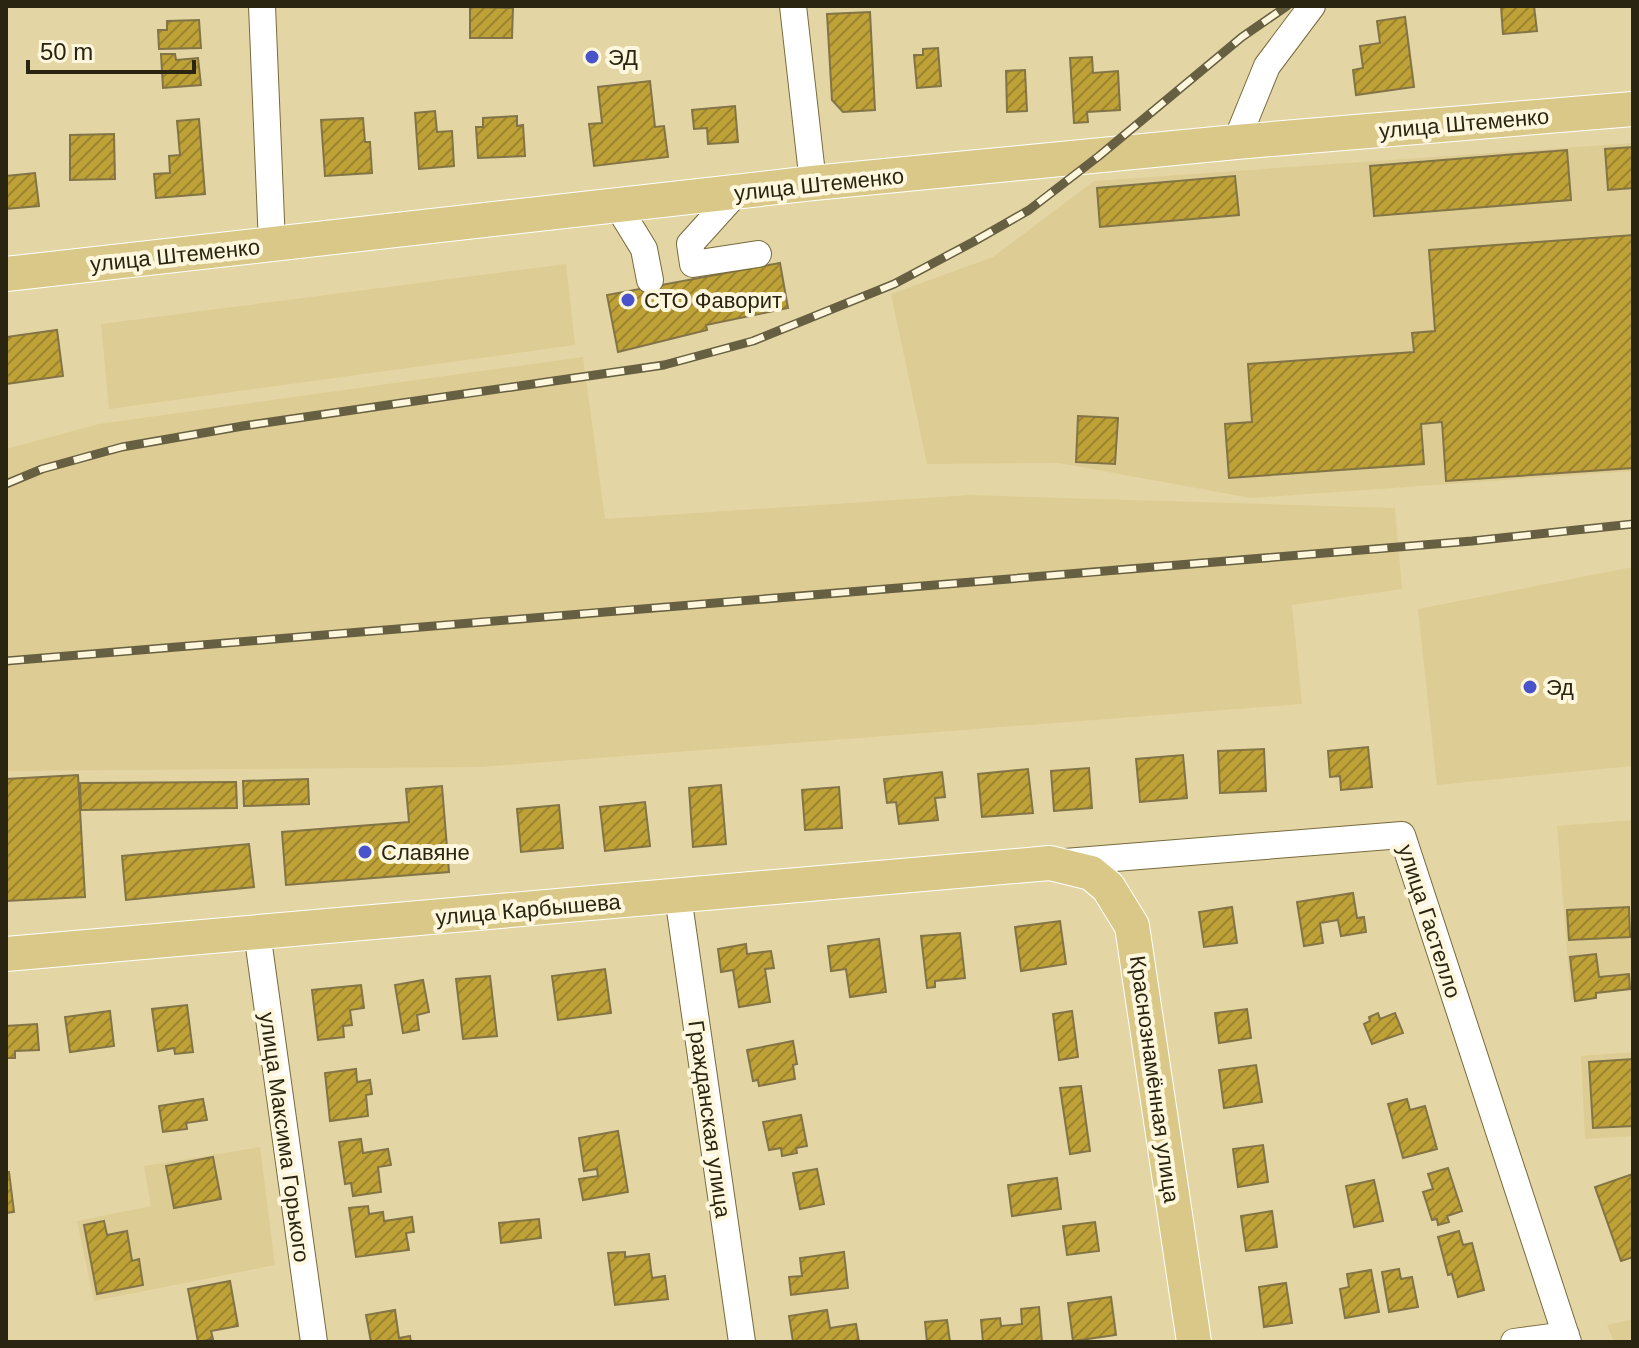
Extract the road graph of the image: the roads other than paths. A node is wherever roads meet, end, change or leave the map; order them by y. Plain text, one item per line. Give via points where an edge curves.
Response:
1 (262, 6) edge
2 (793, 6) edge
3 (1312, 6) edge
4 (1633, 109) edge
5 (1236, 142) junction
6 (813, 183) junction
7 (737, 192) junction
8 (617, 205) junction
9 (272, 244) junction
10 (758, 254) dead end
11 (6, 274) edge
12 (650, 280) dead end
13 (1050, 863) junction
14 (678, 896) junction
15 (257, 932) junction
16 (6, 954) edge
17 (1567, 1339) edge
18 (314, 1342) edge
19 (742, 1342) edge
20 (1194, 1342) edge
21 (1514, 1342) edge

1 - 9 street
2 - 6 street
3 - 5 street via 1267,66
4 - 5 main road, улица Штеменко
5 - 6 main road, улица Штеменко
6 - 7 main road, улица Штеменко
7 - 8 main road, улица Штеменко
7 - 10 street via 690,244 693,264
8 - 9 main road, улица Штеменко
8 - 12 street via 644,249
9 - 11 main road, улица Штеменко
13 - 14 main road, улица Карбышева
13 - 17 street, улица Гастелло via 1402,835
13 - 20 main road, Краснознамённая улица via 1091,873 1108,887 1132,926
14 - 15 main road, улица Карбышева
14 - 19 street, Гражданская улица
15 - 16 main road, улица Карбышева
15 - 18 street, улица Максима Горького
17 - 21 street

